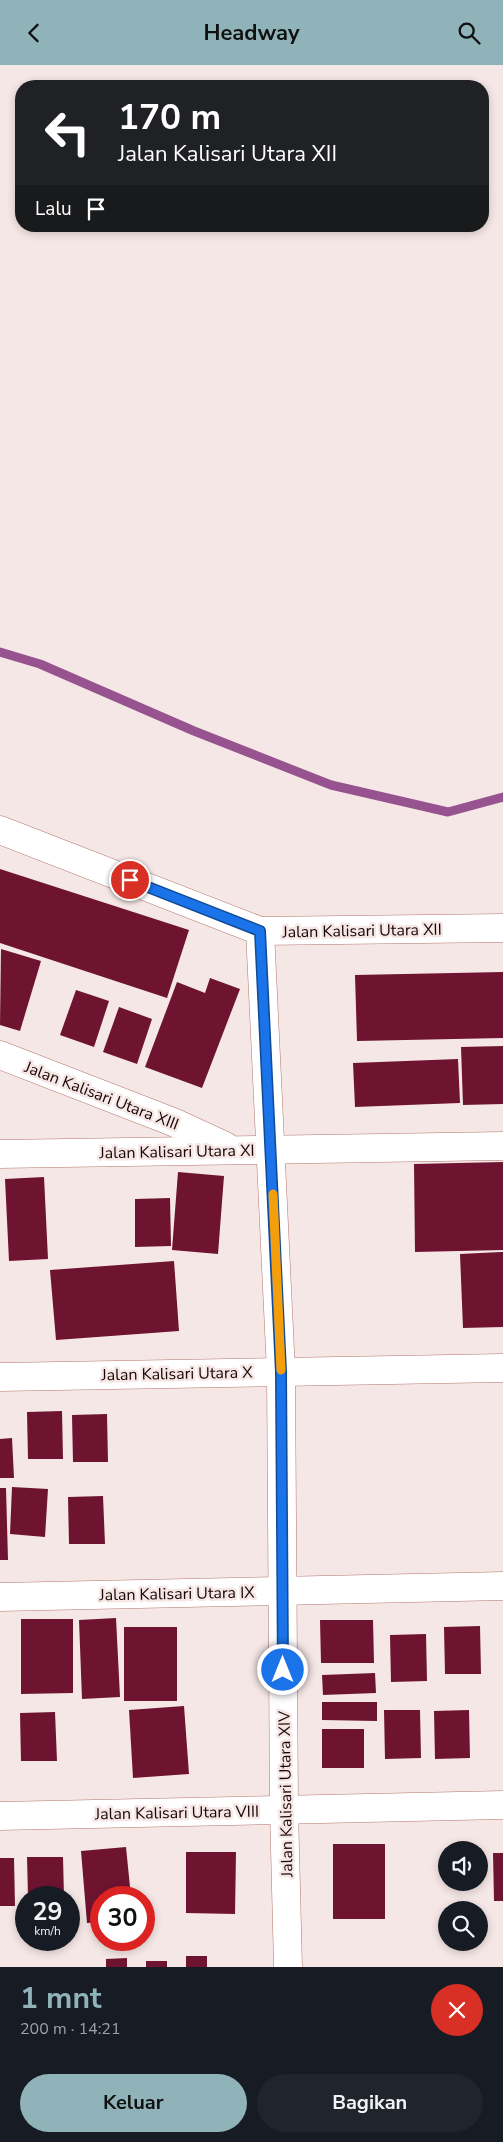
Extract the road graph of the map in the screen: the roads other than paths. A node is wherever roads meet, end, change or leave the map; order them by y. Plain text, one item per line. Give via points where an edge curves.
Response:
1 (0, 830) edge
2 (503, 928) edge
3 (260, 931) junction
4 (0, 1055) edge
5 (503, 1146) edge
6 (231, 1149) junction
7 (270, 1150) junction
8 (0, 1154) edge
9 (503, 1368) edge
10 (281, 1372) junction
11 (0, 1377) edge
12 (503, 1586) edge
13 (282, 1591) junction
14 (0, 1597) edge
15 (503, 1805) edge
16 (284, 1809) junction
17 (0, 1816) edge
18 (288, 1967) edge

1 - 3 street, Jalan Kalisari Utara XII
2 - 3 street, Jalan Kalisari Utara XII
3 - 7 street, Jalan Kalisari Utara XIV
4 - 6 street, Jalan Kalisari Utara XIII via 173,1122
5 - 7 street, Jalan Kalisari Utara XI
6 - 7 street, Jalan Kalisari Utara XI
6 - 8 street, Jalan Kalisari Utara XI
7 - 10 street, Jalan Kalisari Utara XIV
9 - 10 street, Jalan Kalisari Utara X
10 - 11 street, Jalan Kalisari Utara X
10 - 13 street, Jalan Kalisari Utara XIV
12 - 13 street, Jalan Kalisari Utara IX
13 - 14 street, Jalan Kalisari Utara IX
13 - 16 street, Jalan Kalisari Utara XIV
15 - 16 street, Jalan Kalisari Utara VIII
16 - 17 street, Jalan Kalisari Utara VIII
16 - 18 street, Jalan Kalisari Utara XIV

